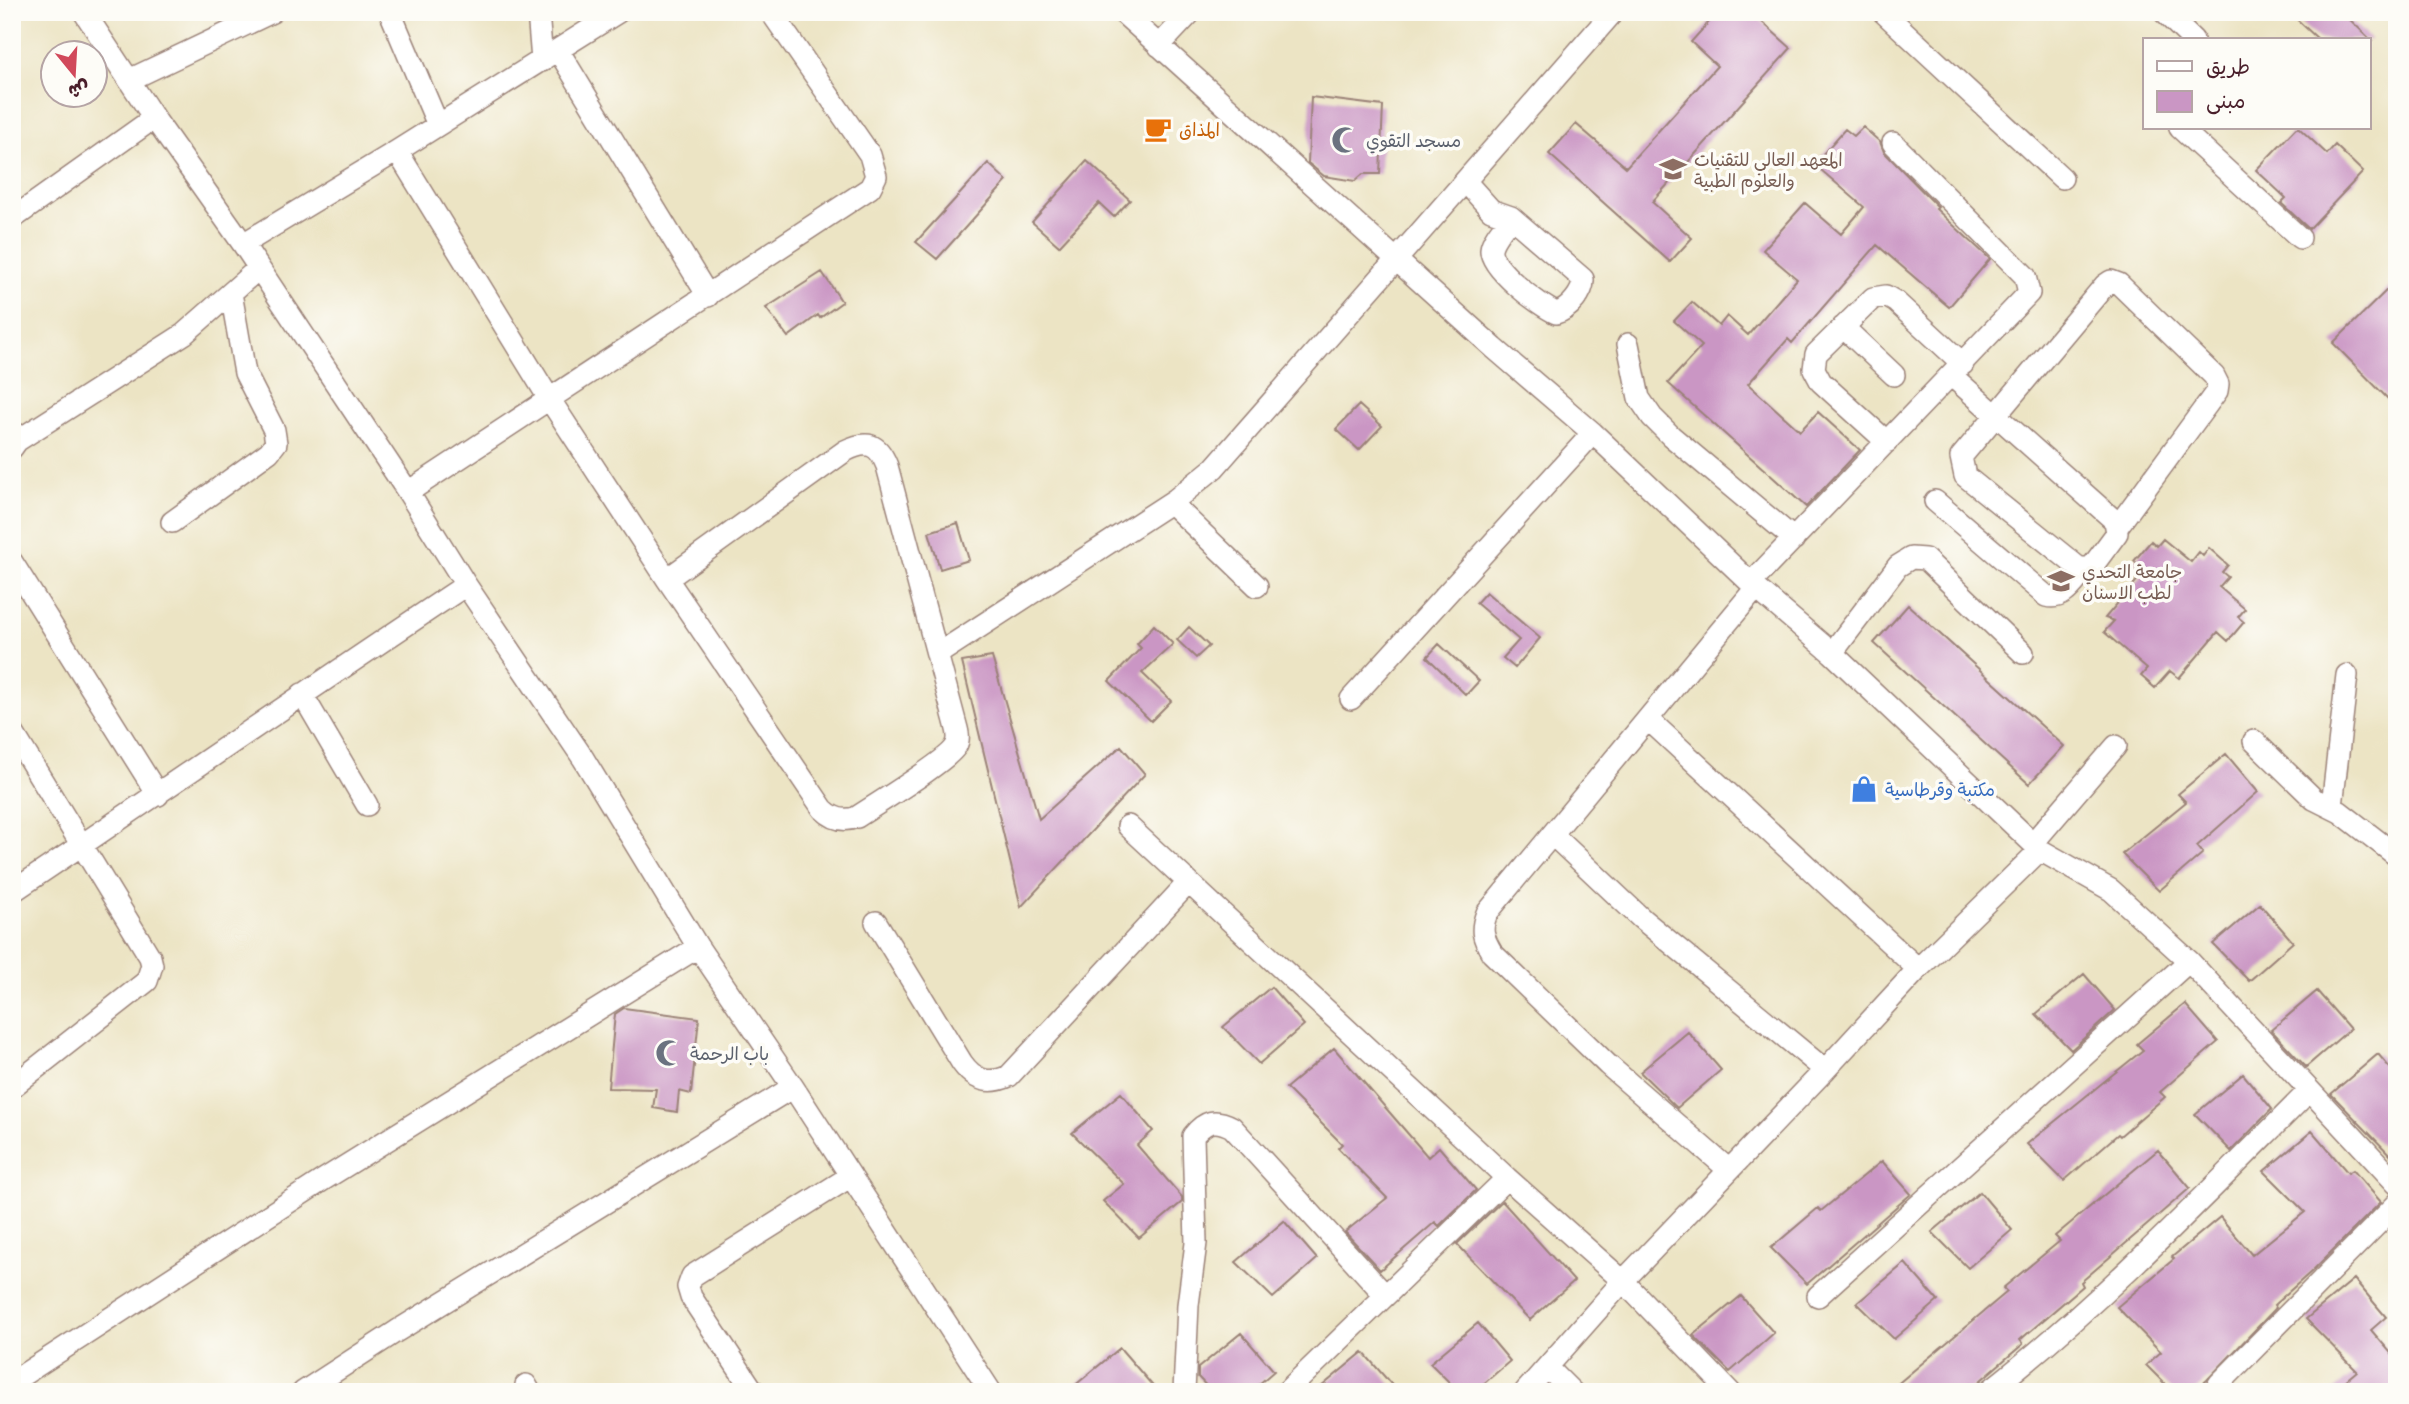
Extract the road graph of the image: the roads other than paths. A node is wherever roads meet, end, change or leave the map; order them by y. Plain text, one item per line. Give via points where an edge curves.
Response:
1 (84, 12) edge
2 (272, 12) edge
3 (390, 12) edge
4 (538, 12) edge
5 (618, 12) edge
6 (771, 12) edge
7 (1122, 12) edge
8 (1191, 12) edge
9 (1613, 12) edge
10 (1883, 12) edge
11 (2164, 12) edge
12 (2191, 38) edge
13 (1159, 46) junction
14 (550, 56) junction
15 (129, 80) junction
16 (154, 118) junction
17 (438, 125) junction
18 (2182, 130) edge
19 (1894, 144) dead end
20 (397, 151) junction
21 (2062, 178) dead end
22 (1465, 181) junction
23 (1511, 217) junction
24 (12, 219) edge
25 (2300, 238) dead end
26 (243, 244) junction
27 (1396, 260) junction
28 (259, 268) junction
29 (231, 293) junction
30 (708, 296) junction
31 (1843, 327) junction
32 (1628, 344) dead end
33 (1957, 370) junction
34 (1894, 375) dead end
35 (550, 400) junction
36 (1996, 415) junction
37 (1594, 433) junction
38 (1887, 442) junction
39 (12, 448) edge
40 (408, 492) junction
41 (1935, 501) dead end
42 (1171, 503) junction
43 (173, 522) dead end
44 (2118, 526) junction
45 (1794, 539) junction
46 (12, 562) edge
47 (2085, 569) junction
48 (667, 579) junction
49 (466, 585) junction
50 (1754, 585) junction
51 (1256, 586) dead end
52 (1832, 653) junction
53 (2023, 653) dead end
54 (938, 654) junction
55 (2347, 676) dead end
56 (302, 694) junction
57 (1352, 699) dead end
58 (1648, 719) junction
59 (12, 732) edge
60 (2254, 741) dead end
61 (2116, 746) dead end
62 (158, 795) junction
63 (368, 805) dead end
64 (2332, 807) junction
65 (1128, 826) dead end
66 (1553, 835) junction
67 (82, 845) junction
68 (2037, 847) junction
69 (2397, 856) edge
70 (1188, 883) junction
71 (12, 892) edge
72 (876, 922) dead end
73 (698, 947) junction
74 (2189, 961) junction
75 (1918, 969) junction
76 (1825, 1070) junction
77 (12, 1087) edge
78 (793, 1087) junction
79 (2309, 1091) junction
80 (1729, 1170) junction
81 (851, 1176) junction
82 (1507, 1178) junction
83 (2397, 1184) edge
84 (2397, 1204) edge
85 (1623, 1281) junction
86 (1385, 1295) junction
87 (1818, 1296) dead end
88 (1548, 1368) junction
89 (12, 1382) edge
90 (2219, 1384) dead end
91 (303, 1392) edge
92 (754, 1392) edge
93 (991, 1392) edge
94 (1184, 1392) edge
95 (1286, 1392) edge
96 (1525, 1392) edge
97 (1573, 1392) edge
98 (1730, 1392) edge
99 (1988, 1392) edge

1 - 15 street
2 - 15 street
3 - 17 street
4 - 14 street
5 - 14 street
6 - 30 street via 870,155 876,176 861,195
7 - 13 street
8 - 13 street
9 - 22 street
10 - 21 street
11 - 12 street
13 - 27 street
14 - 17 street
14 - 30 street
15 - 16 street
16 - 24 street
16 - 26 street
17 - 20 street
18 - 25 street
19 - 33 street via 2029,284 2029,293
20 - 26 street
20 - 35 street
22 - 23 street via 1491,210
22 - 27 street
23 - 23 street via 1583,279 1584,285 1562,311 1556,313 1537,302 1492,257 1492,244
26 - 28 street
27 - 37 street
27 - 42 street via 1214,468
28 - 29 street
28 - 40 street
29 - 39 street via 184,334 16,440
29 - 43 street via 246,373 274,429 276,443
30 - 35 street
31 - 33 street via 1873,298 1885,296 1896,302
31 - 34 street
31 - 38 street via 1816,354 1814,369 1821,382
32 - 45 street via 1639,398 1652,417
33 - 36 street
33 - 38 street
35 - 40 street
35 - 48 street
36 - 44 street
36 - 44 street via 2105,285 2111,281 2119,284 2218,384
36 - 47 street via 1961,457 1965,476
37 - 50 street
37 - 57 street
38 - 45 street
40 - 49 street
41 - 47 street via 2046,596 2063,595
42 - 51 street
42 - 54 street
44 - 47 street via 2091,568
45 - 50 street
46 - 62 street
48 - 54 street via 845,451 868,445 882,453 887,466
48 - 54 street via 823,808 839,819 857,817 958,744
49 - 56 street
49 - 73 street via 583,758
50 - 52 street
50 - 58 street
52 - 53 street via 1898,566 1910,558 1924,559
52 - 68 street
55 - 64 street
56 - 62 street
56 - 63 street
58 - 66 street
58 - 75 street
59 - 67 street
60 - 64 street via 2308,795
61 - 68 street
62 - 67 street
64 - 69 street
65 - 70 street
66 - 76 street via 1643,919
66 - 80 street via 1487,914 1482,926 1485,940 1492,953 1608,1065
67 - 71 street
67 - 77 street via 150,957 151,974
68 - 74 street via 2111,890
68 - 75 street
70 - 72 street via 1009,1076 988,1082 976,1079 962,1063
70 - 82 street
73 - 78 street
73 - 89 street via 323,1180
74 - 79 street
74 - 87 street
75 - 76 street
76 - 80 street
78 - 81 street
78 - 91 street
79 - 83 street
79 - 99 street via 2134,1266
80 - 85 street
81 - 92 street via 692,1276 691,1297
81 - 93 street
82 - 85 street
82 - 86 street
84 - 90 street
85 - 88 street
85 - 98 street
86 - 94 street via 1232,1127 1210,1121 1193,1136 1196,1243
86 - 95 street
88 - 96 street
88 - 97 street

